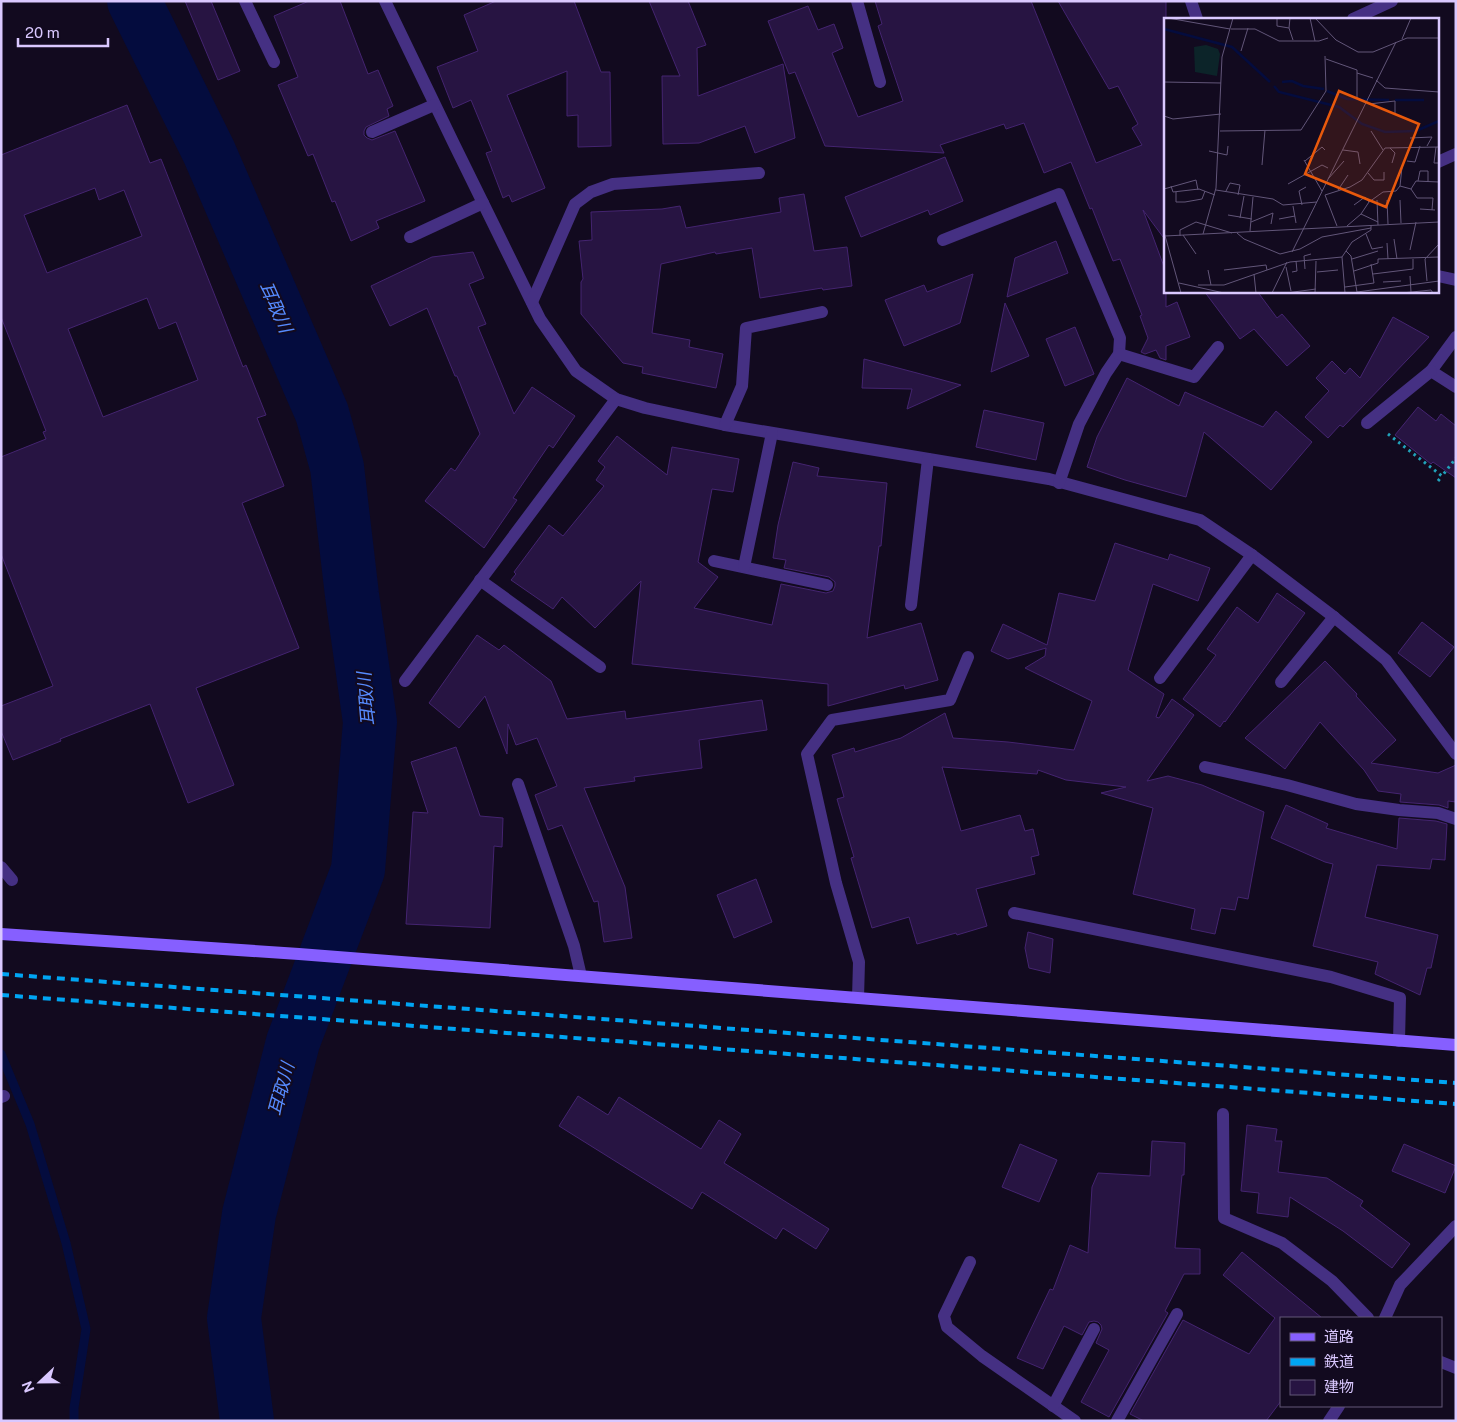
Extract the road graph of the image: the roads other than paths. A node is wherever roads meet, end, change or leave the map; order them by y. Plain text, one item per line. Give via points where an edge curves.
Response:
1 (245, 1) edge
2 (385, 1) edge
3 (858, 1) edge
4 (1191, 1) edge
5 (1392, 1) edge
6 (1197, 18) edge
7 (1355, 18) edge
8 (274, 62) dead end
9 (880, 82) dead end
10 (434, 104) junction
11 (372, 132) dead end
12 (1456, 154) edge
13 (1440, 161) edge
14 (759, 174) dead end
15 (483, 203) junction
16 (410, 237) dead end
17 (943, 240) dead end
18 (1440, 276) edge
19 (1456, 280) edge
20 (532, 302) junction
21 (822, 312) dead end
22 (1456, 337) edge
23 (1218, 347) dead end
24 (1119, 354) junction
25 (1430, 371) junction
26 (1456, 387) edge
27 (616, 399) junction
28 (1369, 422) road end
29 (725, 425) junction
30 (772, 433) junction
31 (928, 459) junction
32 (1059, 482) junction
33 (1252, 555) junction
34 (714, 561) dead end
35 (744, 567) junction
36 (480, 580) junction
37 (826, 585) dead end
38 (911, 605) dead end
39 (1334, 617) junction
40 (968, 657) dead end
41 (600, 667) dead end
42 (1160, 678) dead end
43 (405, 681) dead end
44 (1281, 682) dead end
45 (1456, 754) edge
46 (1205, 767) dead end
47 (518, 784) dead end
48 (1456, 819) edge
49 (1, 867) edge
50 (12, 880) dead end
51 (1014, 913) dead end
52 (1, 934) edge
53 (581, 976) junction
54 (858, 998) junction
55 (1399, 1041) junction
56 (1456, 1045) edge
57 (1223, 1114) dead end
58 (1456, 1226) edge
59 (970, 1262) dead end
60 (1177, 1314) dead end
61 (1367, 1317) edge
62 (1385, 1317) edge
63 (1094, 1329) dead end
64 (1442, 1362) edge
65 (1456, 1368) edge
66 (1053, 1406) junction
67 (1338, 1407) edge
68 (1075, 1421) edge
69 (1117, 1421) edge
70 (1330, 1421) edge

1 - 8 street
2 - 10 street
3 - 9 street
4 - 6 street
5 - 7 street
10 - 11 street
10 - 15 street
12 - 13 street
14 - 20 street via 613,184 591,192 575,204
15 - 16 street
15 - 20 street
17 - 24 street via 1059,194 1120,338
18 - 19 street
20 - 27 street via 576,371
21 - 29 street via 746,328 742,386
22 - 25 street
23 - 24 street via 1194,377
24 - 32 street via 1079,424
25 - 26 street
25 - 28 street
27 - 29 street
27 - 36 street
29 - 30 street
30 - 31 street
30 - 35 street
31 - 32 street
31 - 38 street
32 - 33 street via 1200,520
33 - 39 street
33 - 42 street
34 - 35 street
35 - 37 street
36 - 41 street
36 - 43 street
39 - 44 street
39 - 45 street via 1386,660
40 - 54 street via 950,700 832,720 807,754 836,883 859,962
46 - 48 street via 1356,804 1438,813
47 - 53 street via 574,946
49 - 50 street
51 - 55 street via 1331,977 1400,998
52 - 53 street
53 - 54 street
54 - 55 street
55 - 56 street
57 - 61 street via 1224,1218 1282,1243 1332,1281
58 - 62 street via 1400,1285
59 - 66 street via 944,1316 947,1328
60 - 69 street
63 - 66 street
64 - 65 street
66 - 68 street
67 - 70 street

